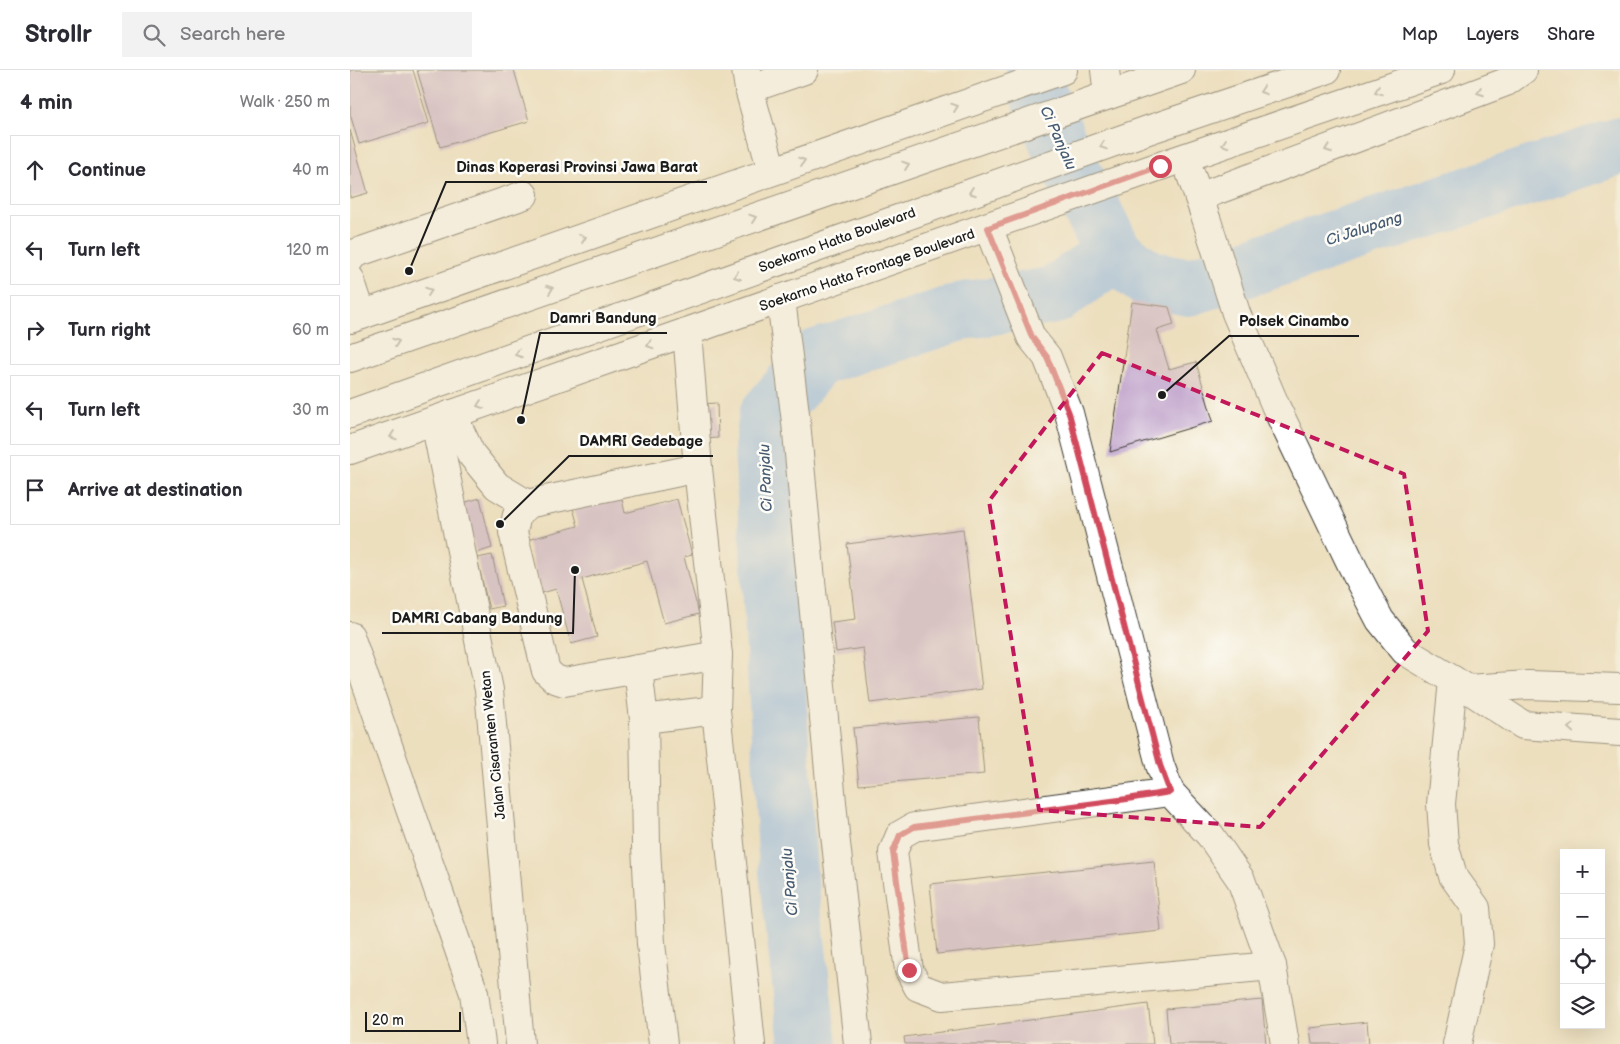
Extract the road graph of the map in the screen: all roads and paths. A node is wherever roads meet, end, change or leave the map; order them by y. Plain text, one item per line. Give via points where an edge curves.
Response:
1 (804, 70) edge
2 (1064, 70) edge
3 (1182, 70) edge
4 (1326, 70) edge
5 (1441, 70) edge
6 (1523, 70) edge
7 (748, 79) edge
8 (1106, 87) edge
9 (1172, 162) junction
10 (772, 171) junction
11 (524, 195) dead end
12 (1203, 209) junction
13 (988, 228) junction
14 (350, 259) edge
15 (350, 279) edge
16 (782, 299) junction
17 (356, 317) edge
18 (687, 332) junction
19 (350, 358) edge
20 (350, 414) edge
21 (444, 418) junction
22 (350, 450) edge
23 (698, 468) junction
24 (527, 504) junction
25 (350, 636) edge
26 (718, 655) junction
27 (638, 669) junction
28 (1460, 685) junction
29 (1528, 685) junction
30 (1620, 688) edge
31 (716, 710) junction
32 (644, 720) junction
33 (1523, 725) junction
34 (1620, 732) edge
35 (1170, 792) junction
36 (1272, 966) junction
37 (481, 1044) edge
38 (520, 1044) edge
39 (663, 1044) edge
40 (751, 1044) edge
41 (858, 1044) edge
42 (1285, 1044) edge
43 (1456, 1044) edge

1 - 7 main road
10 -> 2 main road
3 - 8 main road
4 -> 20 main road, Soekarno Hatta Boulevard via 1148,130
5 -> 9 main road, Soekarno Hatta Frontage Boulevard
6 -> 12 main road via 1506,82
7 - 10 main road
19 -> 8 main road via 994,135
9 - 12 main road
9 - 13 main road, Soekarno Hatta Frontage Boulevard
17 -> 10 main road
11 - 14 main road via 353,254
12 - 28 main road via 1236,313 1276,407 1380,620 1405,651
13 - 16 main road, Soekarno Hatta Frontage Boulevard
13 - 35 main road via 1032,337 1047,357 1069,413 1160,765
15 - 17 main road
16 - 18 main road, Soekarno Hatta Frontage Boulevard
16 - 41 main road
18 -> 21 main road, Soekarno Hatta Frontage Boulevard
18 - 23 main road
21 -> 22 main road, Soekarno Hatta Frontage Boulevard
21 - 24 main road via 497,486
21 - 38 main road, Jalan Cisaranten Wetan via 489,690
23 - 24 main road
23 - 26 main road
24 - 27 main road via 517,515 513,532 546,671 564,682
25 - 37 main road via 474,993
26 - 27 main road
26 - 31 main road
27 - 32 main road
28 - 29 main road
28 - 33 main road
28 - 43 main road via 1441,804 1444,844 1453,876 1476,908 1479,944
29 - 30 main road
29 - 33 main road
31 - 32 main road
31 - 40 main road
32 - 39 main road via 651,944
34 -> 33 main road
35 - 36 main road via 1210,836 1241,880
35 - 36 main road via 914,827 900,835 893,852 909,970 918,986 942,996
36 - 42 main road

